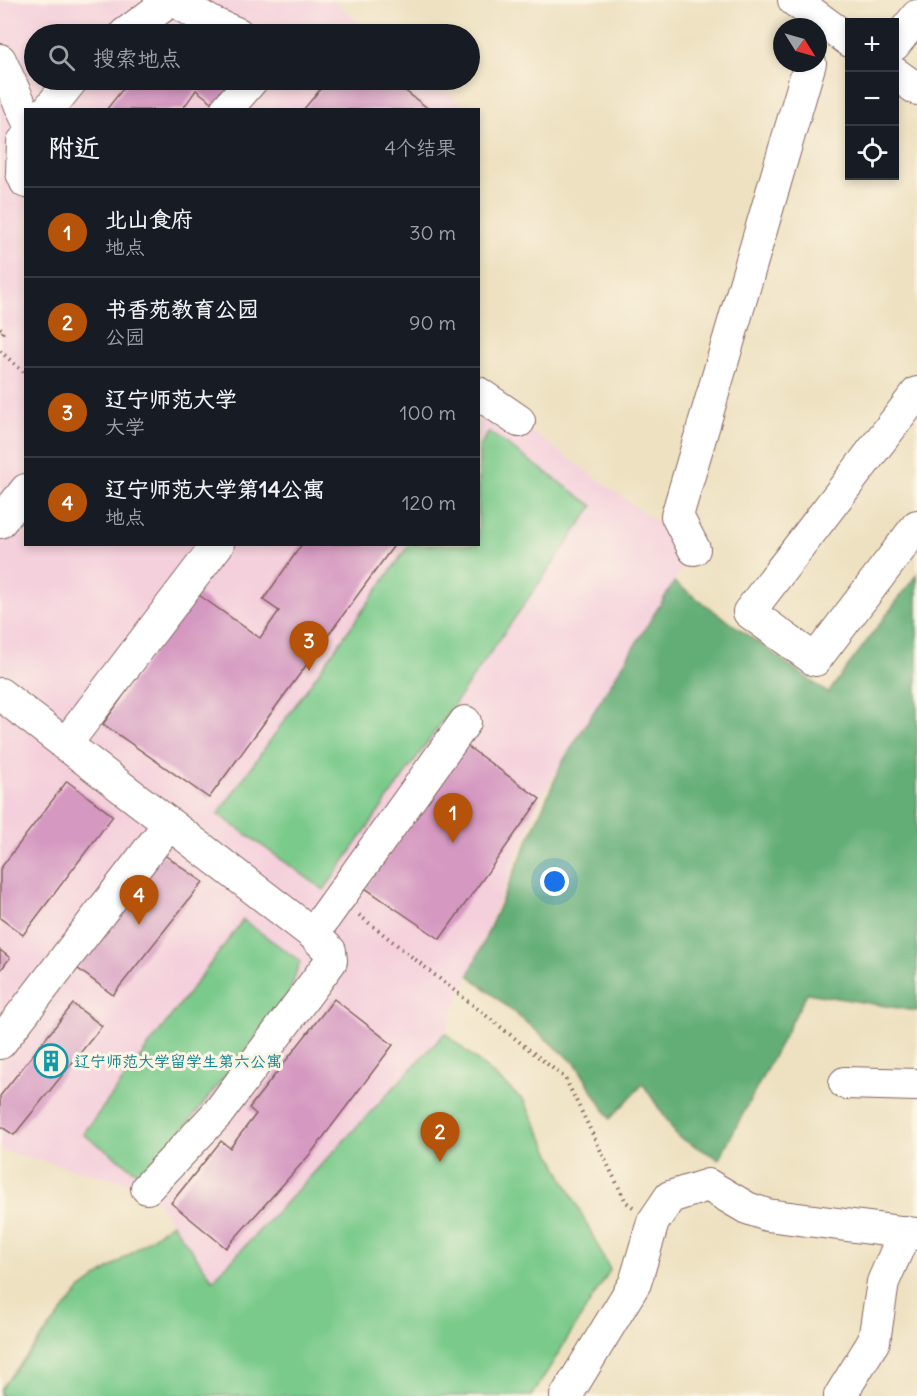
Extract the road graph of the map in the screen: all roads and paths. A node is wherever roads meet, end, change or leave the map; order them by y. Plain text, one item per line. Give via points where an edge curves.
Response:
1 (173, 0) edge
2 (794, 0) edge
3 (917, 16) edge
4 (810, 18) edge
5 (139, 24) edge
6 (214, 24) edge
7 (827, 32) edge
8 (845, 39) edge
9 (899, 39) edge
10 (0, 60) edge
11 (807, 72) edge
12 (899, 76) edge
13 (917, 88) edge
14 (64, 90) edge
15 (243, 90) edge
16 (50, 108) edge
17 (228, 108) edge
18 (19, 137) edge
19 (24, 178) edge
20 (0, 328) edge
21 (0, 336) edge
22 (0, 351) edge
23 (24, 372) edge
24 (917, 393) edge
25 (480, 394) edge
26 (519, 421) dead end
27 (24, 492) edge
28 (0, 522) edge
29 (917, 526) edge
30 (216, 546) edge
31 (694, 549) dead end
32 (0, 694) edge
33 (465, 722) dead end
34 (65, 746) junction
35 (169, 825) junction
36 (338, 899) junction
37 (313, 934) junction
38 (0, 1043) edge
39 (845, 1083) dead end
40 (917, 1085) edge
41 (147, 1188) dead end
42 (653, 1222) junction
43 (911, 1233) edge
44 (566, 1396) edge
45 (840, 1396) edge

1 - 5 street
1 - 6 street
2 - 4 street
3 - 9 street
7 - 8 street
10 - 18 street
11 - 31 street via 677,516
12 - 13 street
14 - 16 street
15 - 17 street
18 - 19 street
20 - 21 path via 4,331
22 - 23 path
24 - 29 street via 749,612 815,660
25 - 26 street
27 - 28 street
30 - 34 street
32 - 34 street
33 - 36 street
34 - 35 street
35 - 37 street
35 - 38 street
36 - 37 street
36 - 42 path via 566,1078 626,1202
37 - 41 street via 330,951 331,961 218,1113
39 - 40 street
42 - 43 street via 670,1197 708,1185 767,1215
42 - 44 street via 635,1283
43 - 45 street via 883,1282 874,1341

